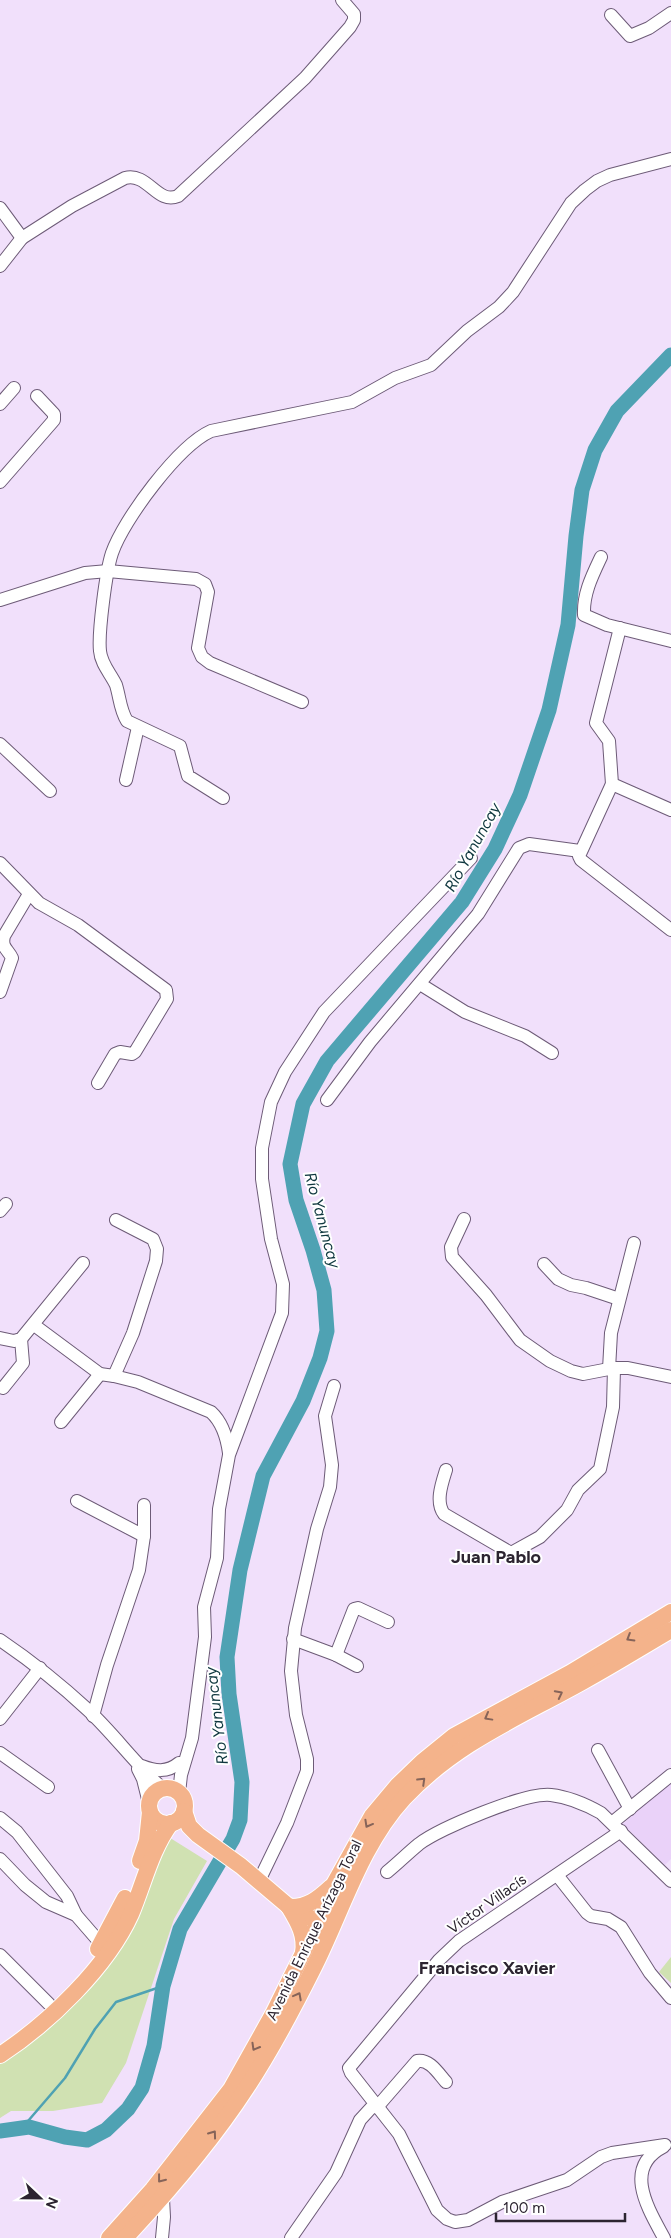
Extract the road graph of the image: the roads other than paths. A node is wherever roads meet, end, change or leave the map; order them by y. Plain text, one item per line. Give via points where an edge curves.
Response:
1 (342, 0) edge
2 (671, 13) edge
3 (611, 15) dead end
4 (671, 159) edge
5 (0, 208) edge
6 (22, 238) junction
7 (0, 266) edge
8 (14, 388) dead end
9 (37, 396) dead end
10 (0, 404) edge
11 (0, 482) edge
12 (601, 557) dead end
13 (108, 572) junction
14 (0, 600) edge
15 (620, 628) junction
16 (671, 641) edge
17 (302, 702) dead end
18 (138, 727) junction
19 (0, 744) edge
20 (126, 780) dead end
21 (612, 784) junction
22 (50, 791) dead end
23 (222, 798) dead end
24 (671, 810) edge
25 (580, 851) junction
26 (471, 858) dead end
27 (0, 863) edge
28 (29, 894) junction
29 (671, 930) edge
30 (420, 984) junction
31 (0, 992) edge
32 (552, 1053) dead end
33 (98, 1083) dead end
34 (327, 1100) dead end
35 (464, 1219) dead end
36 (116, 1220) dead end
37 (634, 1243) dead end
38 (83, 1263) dead end
39 (544, 1264) dead end
40 (619, 1299) junction
41 (34, 1325) junction
42 (0, 1338) edge
43 (21, 1339) junction
44 (611, 1368) junction
45 (100, 1374) junction
46 (114, 1376) junction
47 (671, 1377) edge
48 (334, 1386) dead end
49 (3, 1388) dead end
50 (61, 1422) dead end
51 (229, 1455) junction
52 (446, 1470) dead end
53 (77, 1501) dead end
54 (144, 1505) dead end
55 (144, 1536) junction
56 (671, 1612) edge
57 (388, 1622) dead end
58 (671, 1630) edge
59 (293, 1638) junction
60 (0, 1640) edge
61 (336, 1655) junction
62 (357, 1666) dead end
63 (40, 1668) junction
64 (93, 1716) junction
65 (0, 1719) edge
66 (598, 1750) dead end
67 (0, 1753) edge
68 (183, 1759) junction
69 (135, 1763) junction
70 (671, 1775) edge
71 (48, 1787) dead end
72 (169, 1790) junction
73 (150, 1808) junction
74 (630, 1809) junction
75 (0, 1818) edge
76 (175, 1819) junction
77 (617, 1827) junction
78 (0, 1859) edge
79 (388, 1872) dead end
80 (557, 1875) junction
81 (259, 1881) junction
82 (671, 1882) edge
83 (333, 1886) junction
84 (290, 1906) junction
85 (76, 1915) junction
86 (325, 1926) junction
87 (102, 1945) junction
88 (0, 1954) edge
89 (303, 1954) junction
90 (671, 1998) edge
91 (49, 2004) junction
92 (0, 2043) edge
93 (0, 2055) edge
94 (446, 2082) dead end
95 (378, 2106) junction
96 (668, 2144) edge
97 (163, 2198) junction
98 (109, 2238) edge
99 (125, 2238) edge
100 (162, 2238) edge
101 (291, 2238) edge
102 (664, 2238) edge

1 - 6 street via 354,14 350,27 305,78 178,196 164,197 140,178 132,176 72,206
2 - 3 street via 630,36
4 - 13 street via 610,175 585,190 571,203 513,292 431,366 394,378 347,403 211,431 198,437 127,524 112,553
5 - 6 street
6 - 7 street
8 - 10 street
9 - 11 street via 54,414 54,420
12 - 15 street via 584,599 584,615
13 - 14 street via 85,573
13 - 17 street via 196,579 205,584 208,592 198,648 202,657
13 - 18 street via 100,651 116,686 123,715
15 - 16 street
15 - 21 street via 596,723 609,741
18 - 20 street
18 - 23 street via 180,746 188,776
19 - 22 street
21 - 24 street
21 - 25 street
25 - 29 street via 578,856 581,860
25 - 30 street via 529,844 519,848 478,914
26 - 51 street via 324,1012 285,1072 271,1102 262,1148 262,1179 284,1300
27 - 28 street
28 - 31 street via 4,936 2,943 12,958
28 - 33 street via 163,986 168,994 135,1052 115,1054
30 - 32 street via 465,1012 525,1036
30 - 34 street via 370,1042
35 - 44 street via 451,1247 452,1257 520,1340 571,1371 583,1374
36 - 46 street via 152,1240 157,1249 133,1333
37 - 40 street
38 - 41 street
39 - 40 street via 558,1279
40 - 44 street via 611,1333
41 - 43 street
41 - 45 street
42 - 43 street
43 - 49 street via 23,1363
44 - 47 street via 628,1368
44 - 52 street via 613,1407 600,1470 578,1490 567,1510 540,1537 510,1552 444,1514 439,1503
45 - 46 street
45 - 50 street
46 - 51 street via 138,1382 212,1412 224,1431
48 - 59 street via 325,1416 332,1465 330,1487 317,1529
51 - 68 street via 219,1509 217,1558 204,1607 204,1637 192,1738
53 - 55 street
54 - 55 street
55 - 64 street via 139,1570
56 -> 83 main road, Avenida Enrique Arízaga Toral via 570,1673 454,1736 398,1785 372,1816
57 - 61 street via 354,1609
86 -> 58 main road, Avenida Enrique Arízaga Toral via 373,1840 404,1799 429,1774 490,1730 583,1682
59 - 61 street
59 - 81 street via 291,1671 307,1771
60 - 63 street
61 - 62 street
63 - 64 street
63 - 65 street
64 - 69 street
66 - 74 street
67 - 71 street
68 - 69 street via 167,1770 158,1771
68 - 72 street
69 - 72 street
69 - 73 street via 143,1779
70 - 74 street, Víctor Villacís
72 - 73 main road via 154,1794
72 - 76 main road via 184,1802
73 - 76 main road via 156,1820
73 - 87 main road via 143,1854
74 - 77 street, Víctor Villacís
75 - 85 street via 17,1832 67,1896
76 - 81 main road via 189,1826
76 - 93 main road via 157,1845 131,1913 108,1952 55,2011
77 - 79 street via 587,1805 549,1795 530,1796 493,1808 419,1844
77 - 80 street, Víctor Villacís
77 - 82 street
78 - 85 street via 46,1902
80 - 90 street via 587,1913 621,1927 650,1973
80 - 95 street, Víctor Villacís via 459,1941 439,1960 349,2068
81 - 84 main road
83 - 84 main road via 303,1906
83 - 86 main road, Avenida Enrique Arízaga Toral
84 - 86 main road
84 - 89 main road via 302,1931
85 - 87 street
86 - 89 main road, Avenida Enrique Arízaga Toral
97 -> 86 main road, Avenida Enrique Arízaga Toral via 246,2088 283,2025
87 - 91 main road
88 - 91 street
89 -> 98 main road, Avenida Enrique Arízaga Toral via 231,2089 153,2189
91 - 92 main road
94 - 95 street via 428,2063 417,2061
95 - 96 street via 408,2147 438,2210 455,2222 468,2220 502,2202 562,2182 601,2157
95 - 101 street via 371,2108 360,2120 336,2173
96 - 102 street via 646,2162 641,2184 645,2203
97 - 99 main road, Avenida Enrique Arízaga Toral
97 - 100 street

